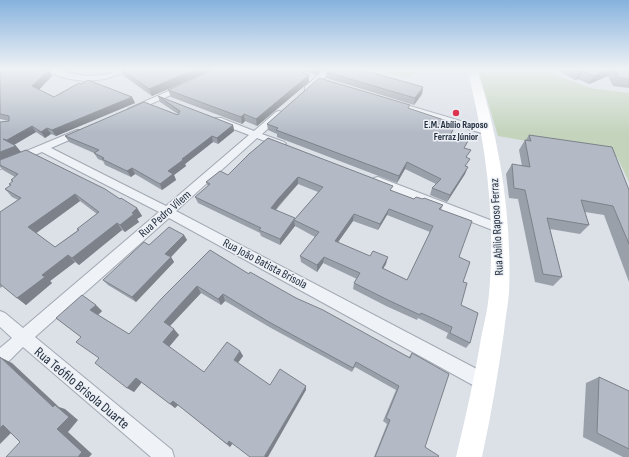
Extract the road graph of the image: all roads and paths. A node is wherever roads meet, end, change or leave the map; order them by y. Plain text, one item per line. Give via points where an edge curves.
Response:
1 (175, 90) edge
2 (307, 90) edge
3 (479, 90) edge
4 (301, 95) edge
5 (159, 97) junction
6 (384, 101) edge
7 (174, 103) edge
8 (290, 105) edge
9 (122, 113) edge
10 (211, 117) edge
11 (86, 129) edge
12 (488, 132) junction
13 (256, 134) junction
14 (43, 148) junction
15 (293, 148) edge
16 (0, 166) edge
17 (366, 176) edge
18 (168, 212) junction
19 (499, 228) junction
20 (0, 318) edge
21 (23, 338) junction
22 (0, 358) edge
23 (486, 383) junction
24 (165, 457) edge
25 (469, 457) edge

1 - 5 street
2 - 4 street
3 - 12 street, Rua Abílio Raposo Ferraz
5 - 7 street
5 - 9 street
6 - 12 street
8 - 13 street, Rua Pedro Vilem
10 - 13 street
11 - 14 street
12 - 19 street, Rua Abílio Raposo Ferraz via 493,158
13 - 15 street
13 - 18 street, Rua Pedro Vilem
14 - 16 street
14 - 18 street, Rua João Batista Brisola
17 - 19 street
18 - 21 street, Rua Pedro Vilem
18 - 23 street, Rua João Batista Brisola
19 - 23 street, Rua Abílio Raposo Ferraz via 499,295
20 - 21 street, Rua Teófilo Brisola Duarte
21 - 22 street, Rua Pedro Vilem
21 - 24 street, Rua Teófilo Brisola Duarte
23 - 25 street, Rua Abílio Raposo Ferraz

